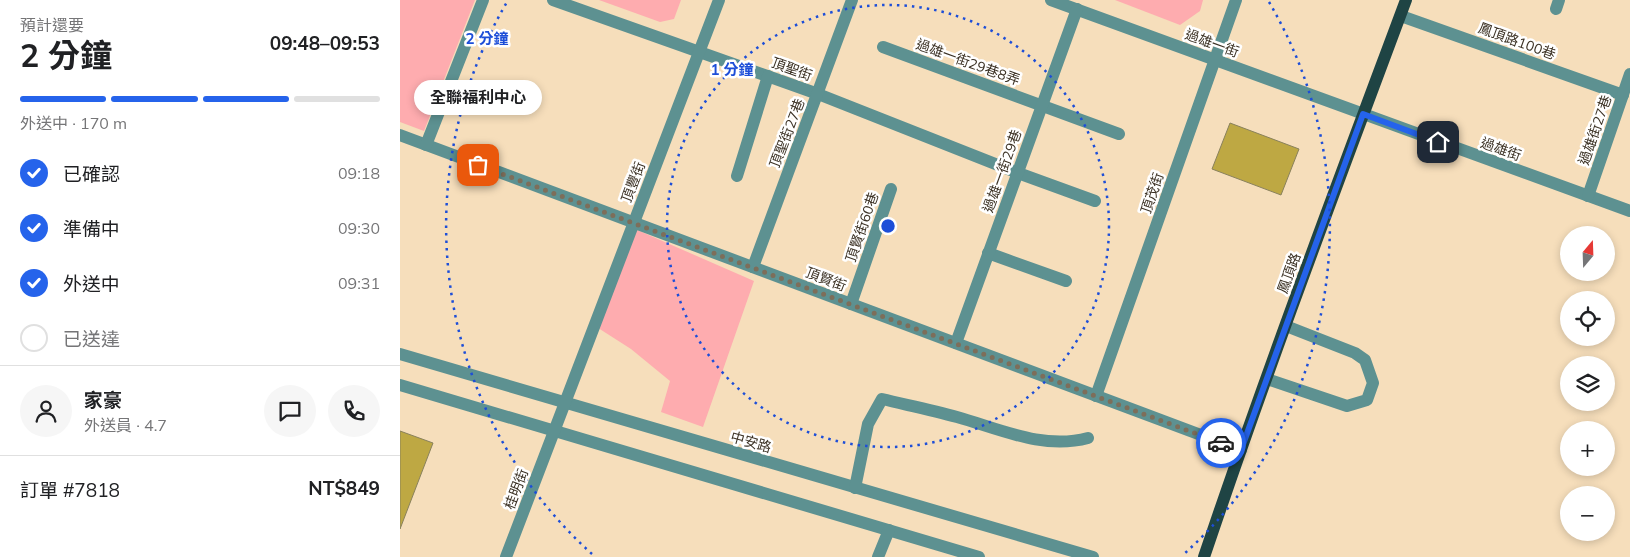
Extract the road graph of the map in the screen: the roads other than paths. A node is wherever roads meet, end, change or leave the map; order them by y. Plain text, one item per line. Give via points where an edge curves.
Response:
1 (483, 0) edge
2 (553, 0) edge
3 (719, 0) edge
4 (852, 0) edge
5 (1052, 0) edge
6 (1236, 0) edge
7 (1406, 0) edge
8 (1077, 9) junction
9 (1401, 16) junction
10 (883, 47) dead end
11 (700, 52) junction
12 (1214, 60) junction
13 (1630, 74) edge
14 (768, 76) junction
15 (818, 94) junction
16 (1623, 95) junction
17 (1042, 105) junction
18 (1363, 114) junction
19 (1120, 134) dead end
20 (400, 135) edge
21 (426, 145) junction
22 (1018, 173) junction
23 (737, 176) dead end
24 (891, 189) dead end
25 (1588, 196) junction
26 (1095, 202) dead end
27 (1630, 211) edge
28 (634, 223) junction
29 (988, 253) junction
30 (753, 267) junction
31 (1066, 281) dead end
32 (851, 304) junction
33 (1286, 326) junction
34 (956, 343) junction
35 (400, 354) edge
36 (1267, 378) junction
37 (400, 385) edge
38 (1096, 396) junction
39 (565, 404) junction
40 (554, 431) junction
41 (1088, 438) dead end
42 (1241, 450) junction
43 (855, 488) junction
44 (889, 530) junction
45 (506, 557) edge
46 (878, 557) edge
47 (979, 557) edge
48 (1093, 557) edge
49 (1204, 557) edge

1 - 21 street
2 - 11 street, 頂聖街
3 - 11 street, 頂豐街
4 - 15 street, 頂聖街27巷
5 - 8 street, 過雄一街
6 - 12 street, 頂茂街
7 - 9 main road, 鳳頂路
8 - 12 street, 過雄一街
8 - 17 street, 過雄一街29巷
9 - 16 street, 鳳頂路100巷
9 - 18 main road, 鳳頂路
10 - 17 street, 過雄一街29巷8弄
11 - 14 street, 頂聖街
11 - 28 street, 頂豐街
12 - 18 street, 過雄一街
12 - 38 street, 頂茂街
13 - 16 street, 過雄街27巷
14 - 15 street, 頂聖街
14 - 23 street
15 - 22 street, 頂聖街
15 - 30 street, 頂聖街27巷
16 - 25 street, 過雄街27巷
17 - 19 street, 過雄一街29巷8弄
17 - 22 street, 過雄一街29巷
18 - 25 street, 過雄街
18 - 33 main road, 鳳頂路
20 - 21 street, 頂賢街
21 - 28 street, 頂賢街
22 - 26 street, 頂聖街
22 - 29 street, 過雄一街29巷
24 - 32 street, 頂賢街60巷
25 - 27 street, 過雄街
28 - 30 street, 頂賢街
28 - 39 street, 頂豐街
29 - 31 street
29 - 34 street, 過雄一街29巷
30 - 32 street, 頂賢街
32 - 34 street, 頂賢街
33 - 36 main road, 鳳頂路
33 - 36 street via 1355,352 1365,360 1373,383 1367,400 1347,406
34 - 38 street, 頂賢街
35 - 39 street, 中安路
36 - 42 main road, 鳳頂路
37 - 40 street
38 - 42 street, 頂賢街
39 - 40 street, 頂豐街
39 - 43 street, 中安路
40 - 44 street
40 - 45 street, 桂明街
41 - 43 street via 1071,442 1025,438 882,399 868,424
42 - 49 main road, 鳳頂路
43 - 48 street, 中安路
44 - 46 street
44 - 47 street

